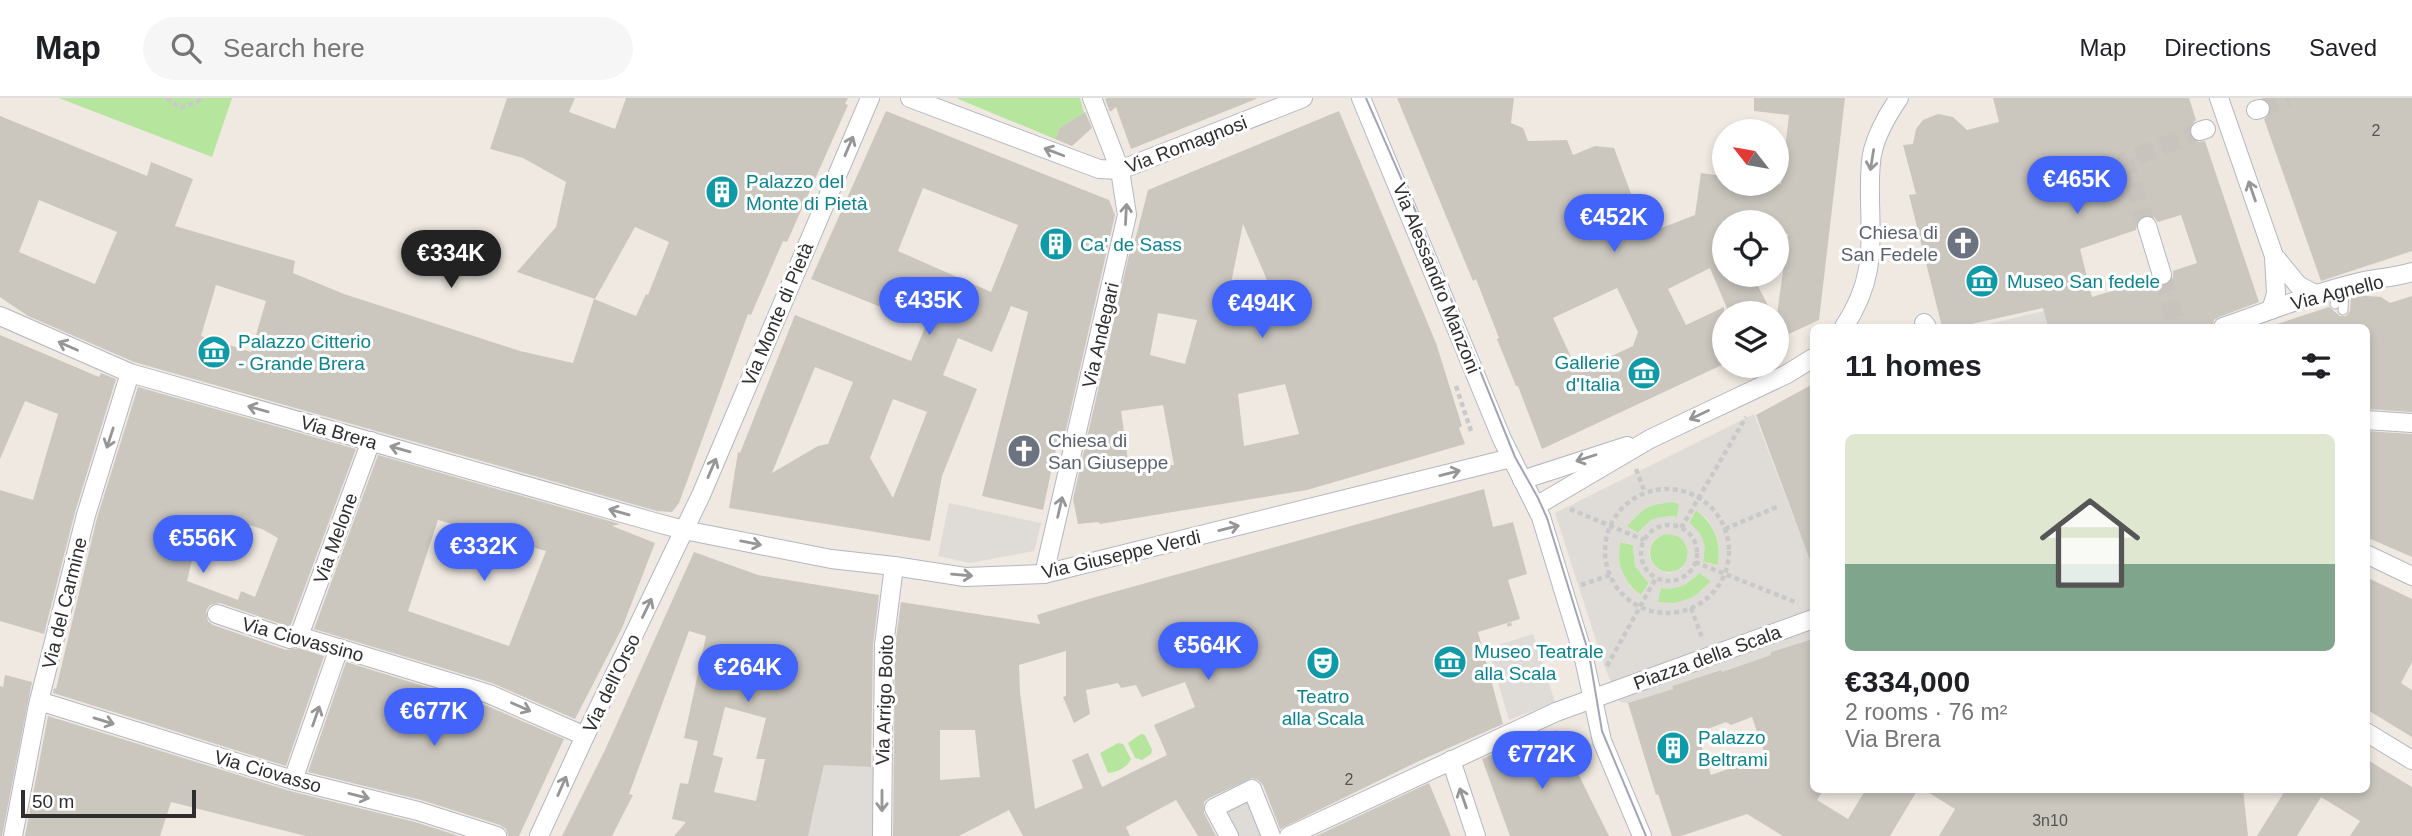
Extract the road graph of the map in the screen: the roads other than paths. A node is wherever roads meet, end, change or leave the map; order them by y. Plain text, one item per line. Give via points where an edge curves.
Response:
1 (870, 98) edge
2 (909, 98) edge
3 (1092, 98) edge
4 (1303, 98) edge
5 (1361, 98) edge
6 (1899, 98) edge
7 (2219, 98) edge
8 (1119, 170) junction
9 (2147, 226) tunnel mouth
10 (2274, 256) junction
11 (2412, 272) edge
12 (2162, 275) tunnel mouth
13 (2344, 288) junction
14 (2316, 295) junction
15 (2339, 307) dead end
16 (2271, 310) junction
17 (0, 316) edge
18 (1846, 324) edge
19 (2231, 324) edge
20 (1810, 360) edge
21 (130, 373) junction
22 (2370, 420) edge
23 (2412, 423) edge
24 (1650, 439) junction
25 (371, 441) junction
26 (1511, 458) junction
27 (1522, 481) junction
28 (1536, 506) junction
29 (684, 530) junction
30 (2370, 556) edge
31 (894, 566) junction
32 (1044, 574) junction
33 (2412, 576) edge
34 (217, 614) dead end
35 (1810, 625) edge
36 (299, 636) junction
37 (340, 648) junction
38 (1592, 698) junction
39 (39, 701) junction
40 (2370, 735) edge
41 (585, 736) junction
42 (1451, 760) junction
43 (2412, 761) edge
44 (293, 780) junction
45 (13, 836) edge
46 (497, 836) edge
47 (539, 836) edge
48 (882, 836) edge
49 (1229, 836) edge
50 (1271, 836) edge
51 (1289, 836) edge
52 (1476, 836) edge
53 (1642, 836) edge

29 -> 1 street, Via Monte di Pietà
8 -> 2 street, Via Romagnosi via 1099,169
3 - 8 street, Via Andegari
4 - 8 street, Via Romagnosi
5 - 26 street, Via Alessandro Manzoni
6 -> 18 street via 1873,151 1869,273
10 -> 7 street
32 -> 8 street, Via Andegari via 1128,215
9 - 12 street
10 - 14 street via 2298,285
10 - 16 street via 2276,294
11 - 13 street, Via Agnello
13 - 14 street, Via Agnello
13 - 15 lane
14 - 16 street, Via Agnello
16 - 19 street, Via Agnello
21 -> 17 street, Via Brera
20 -> 24 street
25 -> 21 street, Via Brera
21 -> 39 street, Via del Carmine via 86,515
22 - 23 street
24 -> 27 street
24 - 28 street
29 -> 25 street, Via Brera
25 - 36 street, Via Melone
26 - 27 street
32 -> 26 street, Via Giuseppe Verdi
27 - 28 street
28 - 38 street via 1575,625
29 -> 31 street, Via Giuseppe Verdi via 831,559
41 -> 29 street, Via dell'Orso
30 - 33 street
31 -> 32 street, Via Giuseppe Verdi via 965,577
31 -> 48 street, Via Arrigo Boito via 884,645
34 - 36 street, Via Ciovassino via 290,639
35 - 38 street, Piazza della Scala
36 - 37 street, Via Ciovassino
37 -> 41 street, Via Ciovassino via 489,694
44 -> 37 street
38 - 42 street, Piazza della Scala
38 - 53 street via 1602,741
39 -> 44 street, Via Ciovasso
39 - 45 street, Via del Carmine
40 - 43 street
47 -> 41 street, Via dell'Orso
42 - 51 street, Piazza della Scala
52 -> 42 street
44 -> 46 street, Via Ciovasso
49 - 50 street via 1214,807 1252,789

